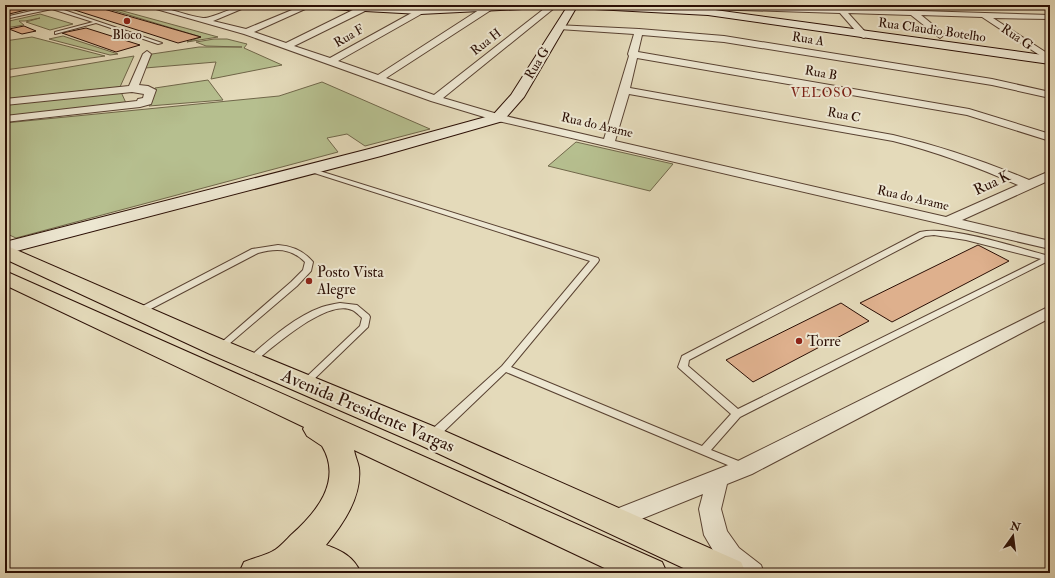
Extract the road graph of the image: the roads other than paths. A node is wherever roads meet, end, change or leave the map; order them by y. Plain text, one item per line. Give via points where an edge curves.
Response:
1 (44, 5) edge
2 (146, 5) edge
3 (183, 5) edge
4 (246, 5) edge
5 (310, 5) edge
6 (541, 5) edge
7 (554, 5) edge
8 (572, 5) edge
9 (616, 5) edge
10 (647, 5) edge
11 (602, 6) junction
12 (679, 7) edge
13 (52, 8) junction
14 (422, 8) edge
15 (488, 8) junction
16 (362, 9) junction
17 (168, 10) junction
18 (709, 10) junction
19 (842, 10) junction
20 (913, 13) junction
21 (984, 15) junction
22 (1050, 17) edge
23 (5, 18) edge
24 (205, 20) junction
25 (95, 23) junction
26 (559, 27) junction
27 (638, 31) junction
28 (247, 32) junction
29 (56, 33) dead end
30 (864, 35) junction
31 (940, 35) dead end
32 (160, 43) dead end
33 (287, 46) junction
34 (147, 54) dead end
35 (632, 54) junction
36 (1050, 60) edge
37 (332, 61) junction
38 (380, 78) junction
39 (133, 90) junction
40 (624, 90) junction
41 (1050, 96) edge
42 (435, 98) junction
43 (5, 102) edge
44 (498, 118) junction
45 (5, 119) edge
46 (1050, 138) edge
47 (609, 142) junction
48 (310, 170) junction
49 (1050, 175) edge
50 (1028, 184) junction
51 (949, 221) junction
52 (1050, 245) edge
53 (5, 249) edge
54 (5, 277) edge
55 (140, 311) junction
56 (1050, 311) edge
57 (219, 348) junction
58 (505, 368) junction
59 (240, 371) junction
60 (304, 384) junction
61 (737, 414) junction
62 (430, 437) junction
63 (704, 451) junction
64 (744, 468) junction
65 (718, 478) junction
66 (614, 520) junction
67 (270, 567) edge
68 (344, 573) edge
69 (650, 573) edge
70 (730, 573) edge
71 (752, 573) edge

1 - 13 lane
2 - 17 street, Rua do Arame
3 - 17 street
4 - 24 street
5 - 16 street
5 - 28 street
6 - 15 street
7 - 42 street, Rua H
8 - 11 street, Rua Claudio Botelho
8 - 26 street, Rua G
9 - 11 street
10 - 12 street
11 - 12 street, Rua Claudio Botelho
12 - 18 street, Rua Claudio Botelho
13 - 23 lane
13 - 25 lane
14 - 15 street
14 - 16 street
14 - 37 street, Rua F
15 - 38 street
16 - 33 street
17 - 24 street, Rua do Arame
18 - 19 street
18 - 30 street, Rua Claudio Botelho
19 - 20 street
19 - 30 street
20 - 21 street
20 - 31 street
21 - 22 street
21 - 36 street, Rua G
24 - 28 street, Rua do Arame
25 - 29 lane
25 - 32 lane
26 - 27 street, Rua A
26 - 44 street, Rua G via 517,97
27 - 35 street
27 - 41 street, Rua A via 724,39 992,82
28 - 33 street, Rua do Arame
30 - 36 street, Rua Claudio Botelho
33 - 37 street, Rua do Arame
34 - 39 street
35 - 40 street
35 - 46 street, Rua B via 969,112
37 - 38 street, Rua do Arame
38 - 42 street, Rua do Arame
39 - 43 street
39 - 45 street via 142,91 140,104
40 - 47 street
40 - 50 street, Rua C via 893,138 974,161
42 - 44 street, Rua do Arame
44 - 47 street, Rua do Arame
44 - 48 street
47 - 51 street, Rua do Arame
48 - 53 street via 127,215
48 - 58 lane via 595,260
49 - 50 street, Rua K
50 - 51 street, Rua K
51 - 52 street, Rua do Arame
53 - 55 main road, Avenida Presidente Vargas
54 - 59 main road, Avenida Presidente Vargas
55 - 57 main road, Avenida Presidente Vargas
55 - 57 lane via 255,251 269,247 300,252 310,262 307,271 275,302
56 - 64 street
57 - 59 main road, Avenida Presidente Vargas
58 - 62 lane
58 - 63 lane
59 - 60 main road, Avenida Presidente Vargas
59 - 60 lane via 304,319 319,311 340,306 354,307 363,312 366,317 364,326
59 - 67 main road via 332,438 339,449 344,468 343,489 335,507 315,534
59 - 69 main road, Avenida Presidente Vargas
60 - 62 main road, Avenida Presidente Vargas
61 - 61 lane via 751,407 1048,258 966,238 923,234 685,358 683,367
61 - 63 lane
62 - 66 main road, Avenida Presidente Vargas
63 - 64 lane
64 - 65 street
65 - 66 street
65 - 71 street via 710,510 716,535 730,556
66 - 70 main road, Avenida Presidente Vargas
67 - 68 main road via 314,556 334,562

